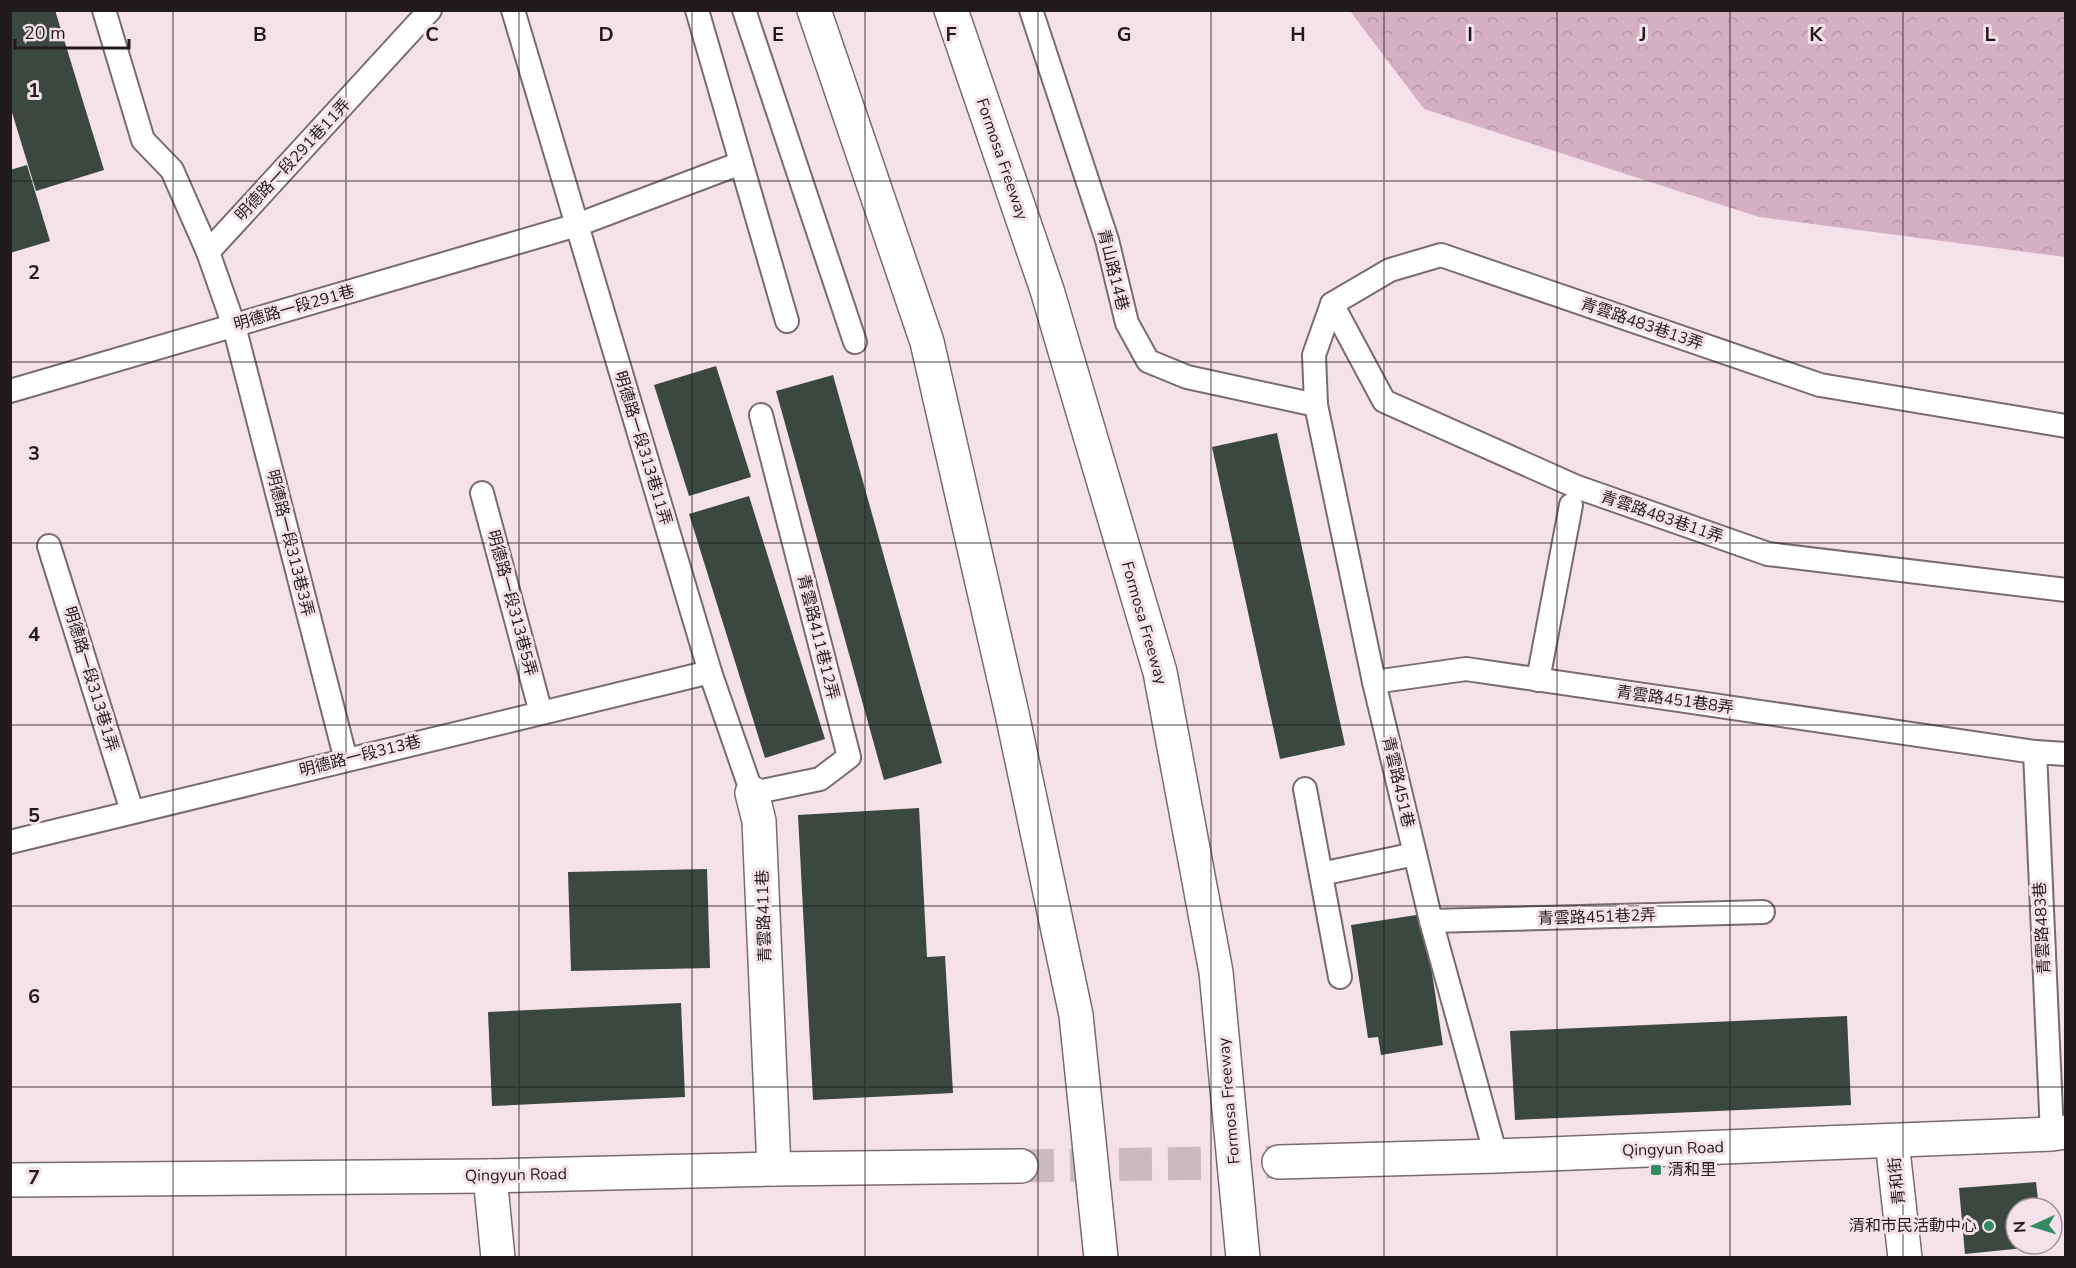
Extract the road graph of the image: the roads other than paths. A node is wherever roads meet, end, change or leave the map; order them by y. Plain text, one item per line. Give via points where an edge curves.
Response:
1 (104, 10) edge
2 (430, 10) edge
3 (513, 10) edge
4 (697, 10) edge
5 (744, 10) edge
6 (814, 10) edge
7 (951, 10) edge
8 (1031, 10) edge
9 (741, 163) junction
10 (577, 225) junction
11 (208, 252) junction
12 (1332, 304) junction
13 (787, 321) dead end
14 (234, 326) junction
15 (855, 342) dead end
16 (10, 391) edge
17 (1316, 405) junction
18 (761, 416) dead end
19 (2066, 426) edge
20 (482, 493) dead end
21 (1571, 505) dead end
22 (49, 546) dead end
23 (2066, 590) edge
24 (710, 672) junction
25 (1538, 680) junction
26 (1374, 682) junction
27 (541, 712) junction
28 (2034, 752) junction
29 (2066, 754) edge
30 (346, 760) junction
31 (1305, 789) dead end
32 (752, 793) junction
33 (132, 812) junction
34 (10, 842) edge
35 (1415, 854) junction
36 (1321, 874) junction
37 (1762, 912) dead end
38 (1431, 921) junction
39 (1340, 977) dead end
40 (2059, 1133) edge
41 (1892, 1141) junction
42 (1496, 1156) junction
43 (1279, 1162) tunnel mouth
44 (1021, 1166) tunnel mouth
45 (774, 1169) junction
46 (490, 1176) junction
47 (10, 1180) edge
48 (498, 1257) edge
49 (1101, 1257) edge
50 (1243, 1257) edge
51 (1905, 1257) edge

1 - 11 lane via 143,140 172,170
2 - 11 lane, 明德路一段291巷11弄
3 - 10 lane, 明德路一段313巷11弄
4 - 9 lane
5 - 15 lane
6 - 49 main road via 927,342 1076,1015
7 - 50 main road, Formosa Freeway via 1047,290 1160,672 1216,972
8 - 17 lane, 青山路14巷 via 1107,240 1126,322 1148,361 1187,376
9 - 10 lane
9 - 13 lane
10 - 14 lane, 明德路一段291巷
10 - 24 lane, 明德路一段313巷11弄
11 - 14 lane
12 - 17 lane via 1314,355
12 - 19 lane, 青雲路483巷13弄 via 1390,270 1441,255 1820,385
12 - 23 lane, 青雲路483巷11弄 via 1384,401 1577,488 1768,554
14 - 16 lane, 明德路一段291巷
14 - 30 lane, 明德路一段313巷3弄
17 - 26 lane, 青雲路451巷
18 - 32 lane, 青雲路411巷12弄 via 849,757 820,779
20 - 27 lane, 明德路一段313巷5弄
21 - 25 lane
22 - 33 lane, 明德路一段313巷1弄
24 - 27 lane, 明德路一段313巷
24 - 32 lane, 青雲路411巷
25 - 26 lane, 青雲路451巷8弄 via 1466,669
25 - 28 lane, 青雲路451巷8弄
26 - 35 lane, 青雲路451巷
27 - 30 lane, 明德路一段313巷
28 - 29 lane
28 - 40 lane, 青雲路483巷
30 - 33 lane, 明德路一段313巷
31 - 36 lane
32 - 45 main road, 青雲路411巷 via 759,821
33 - 34 lane, 明德路一段313巷
35 - 36 lane
35 - 38 lane, 青雲路451巷
36 - 39 lane
37 - 38 lane, 青雲路451巷2弄
38 - 42 lane, 青雲路451巷
40 - 41 main road, Qingyun Road
41 - 42 main road, Qingyun Road
41 - 51 main road, 青和街
42 - 43 main road, Qingyun Road
44 - 45 main road, Qingyun Road
45 - 46 main road, Qingyun Road
46 - 47 main road, Qingyun Road
46 - 48 main road

